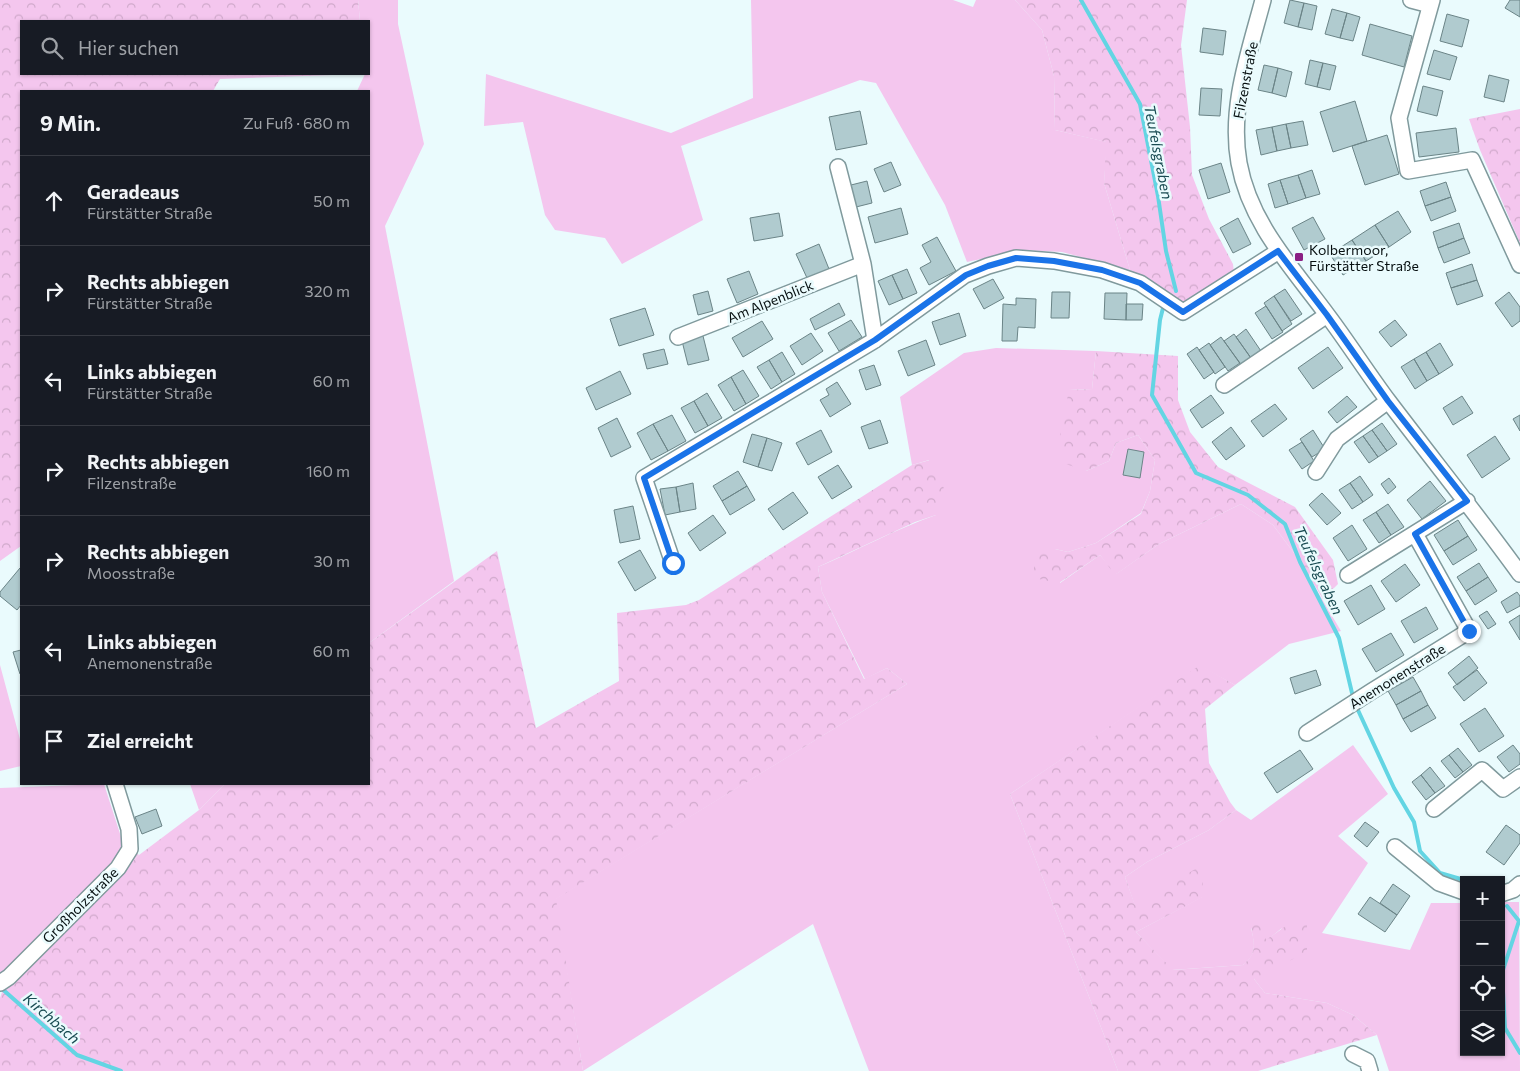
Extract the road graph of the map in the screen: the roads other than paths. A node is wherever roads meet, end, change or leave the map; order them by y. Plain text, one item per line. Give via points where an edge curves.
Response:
1 (1263, 0) edge
2 (1411, 0) edge
3 (1431, 3) edge
4 (838, 167) dead end
5 (1278, 251) junction
6 (863, 264) junction
7 (1520, 264) edge
8 (1327, 315) junction
9 (678, 337) dead end
10 (875, 340) junction
11 (1224, 385) dead end
12 (1388, 401) junction
13 (1316, 472) dead end
14 (1467, 501) junction
15 (1415, 534) junction
16 (673, 563) dead end
17 (1520, 574) edge
18 (1348, 575) dead end
19 (1307, 733) dead end
20 (1520, 777) edge
21 (115, 785) edge
22 (1434, 809) dead end
23 (1395, 847) dead end
24 (1520, 884) edge
25 (1460, 891) edge
26 (1505, 893) edge
27 (4, 980) edge
28 (1352, 1054) dead end
29 (1370, 1071) edge

1 - 5 street, Filzenstraße via 1243,76 1236,144 1239,164 1257,217
2 - 3 street
3 - 7 street via 1399,118 1408,171 1472,160
4 - 6 street
5 - 8 street, Filzenstraße
5 - 10 street via 1183,312 1140,283 1102,270 1016,258 966,275
6 - 9 street, Am Alpenblick
6 - 10 street
8 - 11 street
8 - 12 street, Filzenstraße
10 - 16 street via 644,478
12 - 13 street via 1338,439
12 - 14 street, Filzenstraße
14 - 15 street
14 - 17 street, Filzenstraße
15 - 18 street
15 - 19 street, Anemonenstraße via 1469,631
20 - 22 street via 1503,789 1482,770
21 - 27 street, Großholzstraße via 129,829 130,849 118,868
23 - 25 street via 1439,883
24 - 26 street
28 - 29 street via 1367,1062

